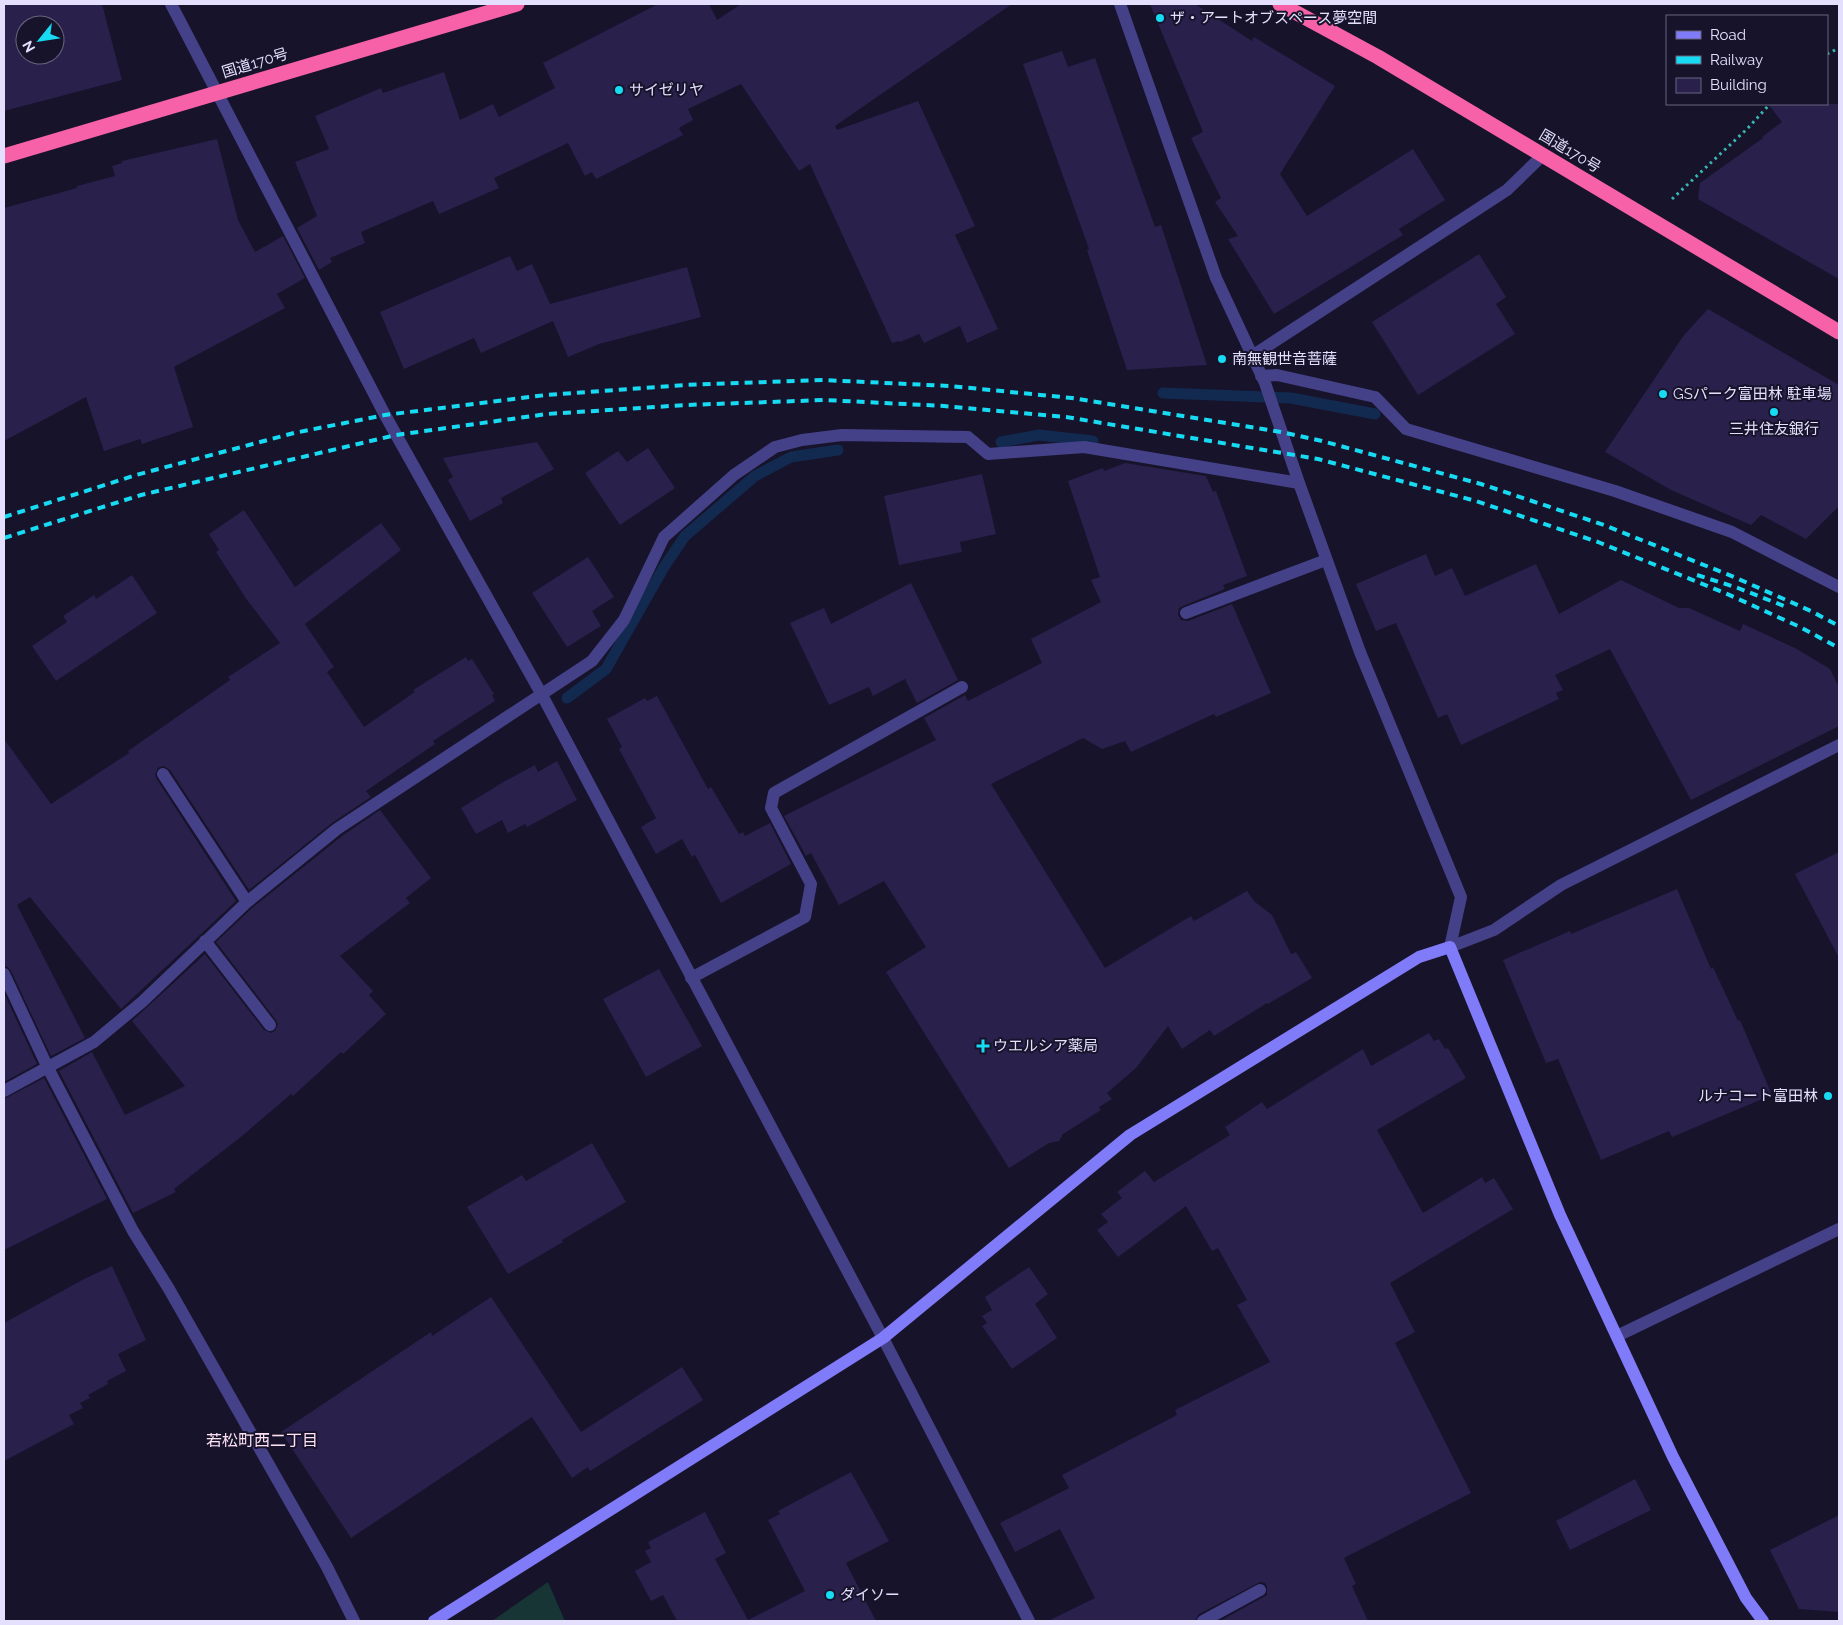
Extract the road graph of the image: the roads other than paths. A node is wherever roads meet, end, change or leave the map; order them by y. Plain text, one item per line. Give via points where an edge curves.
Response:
1 (171, 4) edge
2 (514, 4) edge
3 (1120, 4) edge
4 (1280, 4) edge
5 (217, 93) junction
6 (1543, 155) junction
7 (4, 156) edge
8 (1839, 332) edge
9 (1252, 356) junction
10 (1263, 379) junction
11 (1299, 483) junction
12 (1326, 560) junction
13 (1839, 587) edge
14 (1186, 613) dead end
15 (962, 687) dead end
16 (542, 695) junction
17 (1839, 745) edge
18 (163, 774) dead end
19 (247, 902) junction
20 (206, 941) junction
21 (1450, 947) junction
22 (4, 974) edge
23 (692, 978) junction
24 (270, 1026) dead end
25 (48, 1068) junction
26 (4, 1091) edge
27 (1839, 1229) edge
28 (1617, 1336) junction
29 (883, 1338) junction
30 (1260, 1590) dead end
31 (354, 1621) edge
32 (434, 1621) edge
33 (1030, 1621) edge
34 (1203, 1621) edge
35 (1763, 1621) edge

1 - 5 street
2 - 5 highway, 国道170号
3 - 9 street via 1216,278
4 - 6 highway, 国道170号
5 - 7 highway, 国道170号
5 - 16 street via 396,435
6 - 8 highway, 国道170号
6 - 9 street via 1507,190
9 - 10 street
10 - 11 street
10 - 13 street via 1277,374 1375,397 1406,429 1615,491 1732,532
11 - 12 street
11 - 16 street via 1084,447 988,454 968,437 842,435 784,444 734,476 664,536 624,620 592,661
12 - 14 street
12 - 21 street via 1360,652 1461,896
15 - 23 street via 774,793 771,808 811,884 805,917
16 - 19 street via 336,829
16 - 23 street
17 - 21 street via 1562,885 1494,930
18 - 19 street
19 - 20 street
20 - 24 street
20 - 25 street via 94,1042
21 - 28 street via 1560,1215
21 - 29 street via 1419,957 1130,1135
22 - 25 street
23 - 29 street
25 - 26 street
25 - 31 street via 133,1231 169,1288 327,1567
27 - 28 street
28 - 35 street via 1678,1466 1746,1598
29 - 32 street
29 - 33 street
30 - 34 street

